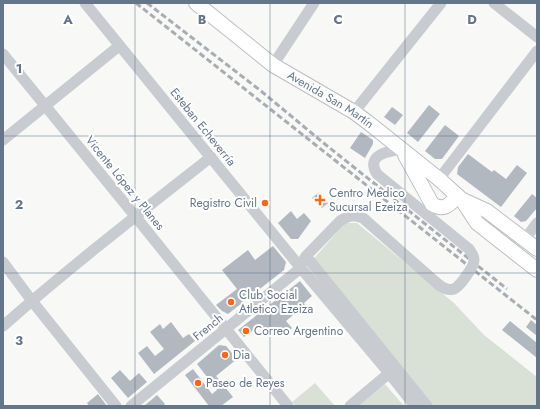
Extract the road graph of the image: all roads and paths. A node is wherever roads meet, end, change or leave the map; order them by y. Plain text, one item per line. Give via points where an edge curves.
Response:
1 (85, 3) edge
2 (196, 3) edge
3 (314, 3) edge
4 (441, 3) edge
5 (494, 3) edge
6 (537, 37) edge
7 (119, 46) junction
8 (537, 51) edge
9 (3, 54) edge
10 (273, 64) junction
11 (46, 106) junction
12 (354, 112) junction
13 (3, 140) edge
14 (402, 149) junction
15 (211, 157) junction
16 (439, 179) junction
17 (460, 198) junction
18 (135, 216) junction
19 (537, 223) edge
20 (525, 240) junction
21 (537, 249) edge
22 (306, 256) junction
23 (3, 262) edge
24 (300, 267) junction
25 (537, 270) edge
26 (32, 301) junction
27 (3, 326) edge
28 (226, 329) junction
29 (393, 371) junction
30 (116, 406) edge
31 (131, 406) edge
32 (288, 406) edge
33 (350, 406) edge
34 (415, 406) edge
35 (427, 406) edge

1 - 7 street, Esteban Echeverría
2 - 10 main road, Avenida San Martín
3 - 10 street
4 - 12 street
5 - 6 street
7 - 11 street
7 - 15 street, Esteban Echeverría
8 - 16 street
9 - 11 street, Vicente López y Planes
10 - 12 main road, Avenida San Martín
11 - 13 street
11 - 18 street, Vicente López y Planes
12 - 14 main road, Avenida San Martín
14 - 16 main road, Avenida San Martín
14 - 17 main road via 432,204 444,207
14 - 22 street, French, bridge via 380,154 373,165 374,169 473,254 473,266 459,285 449,290 439,285 363,218 357,216 340,221
15 - 18 street
15 - 24 street, Esteban Echeverría
16 - 17 main road, Avenida San Martín
17 - 20 main road, Avenida San Martín via 487,211
17 - 25 main road, Avenida San Martín via 477,223
18 - 26 street
18 - 28 street, Vicente López y Planes
19 - 20 street
20 - 21 main road, Avenida San Martín
22 - 24 street, French
22 - 29 street
23 - 26 street
24 - 28 street, French
24 - 29 street, Esteban Echeverría
26 - 27 street
26 - 30 street
28 - 31 street, French
28 - 32 street, Vicente López y Planes
29 - 33 street
29 - 34 street
29 - 35 street

